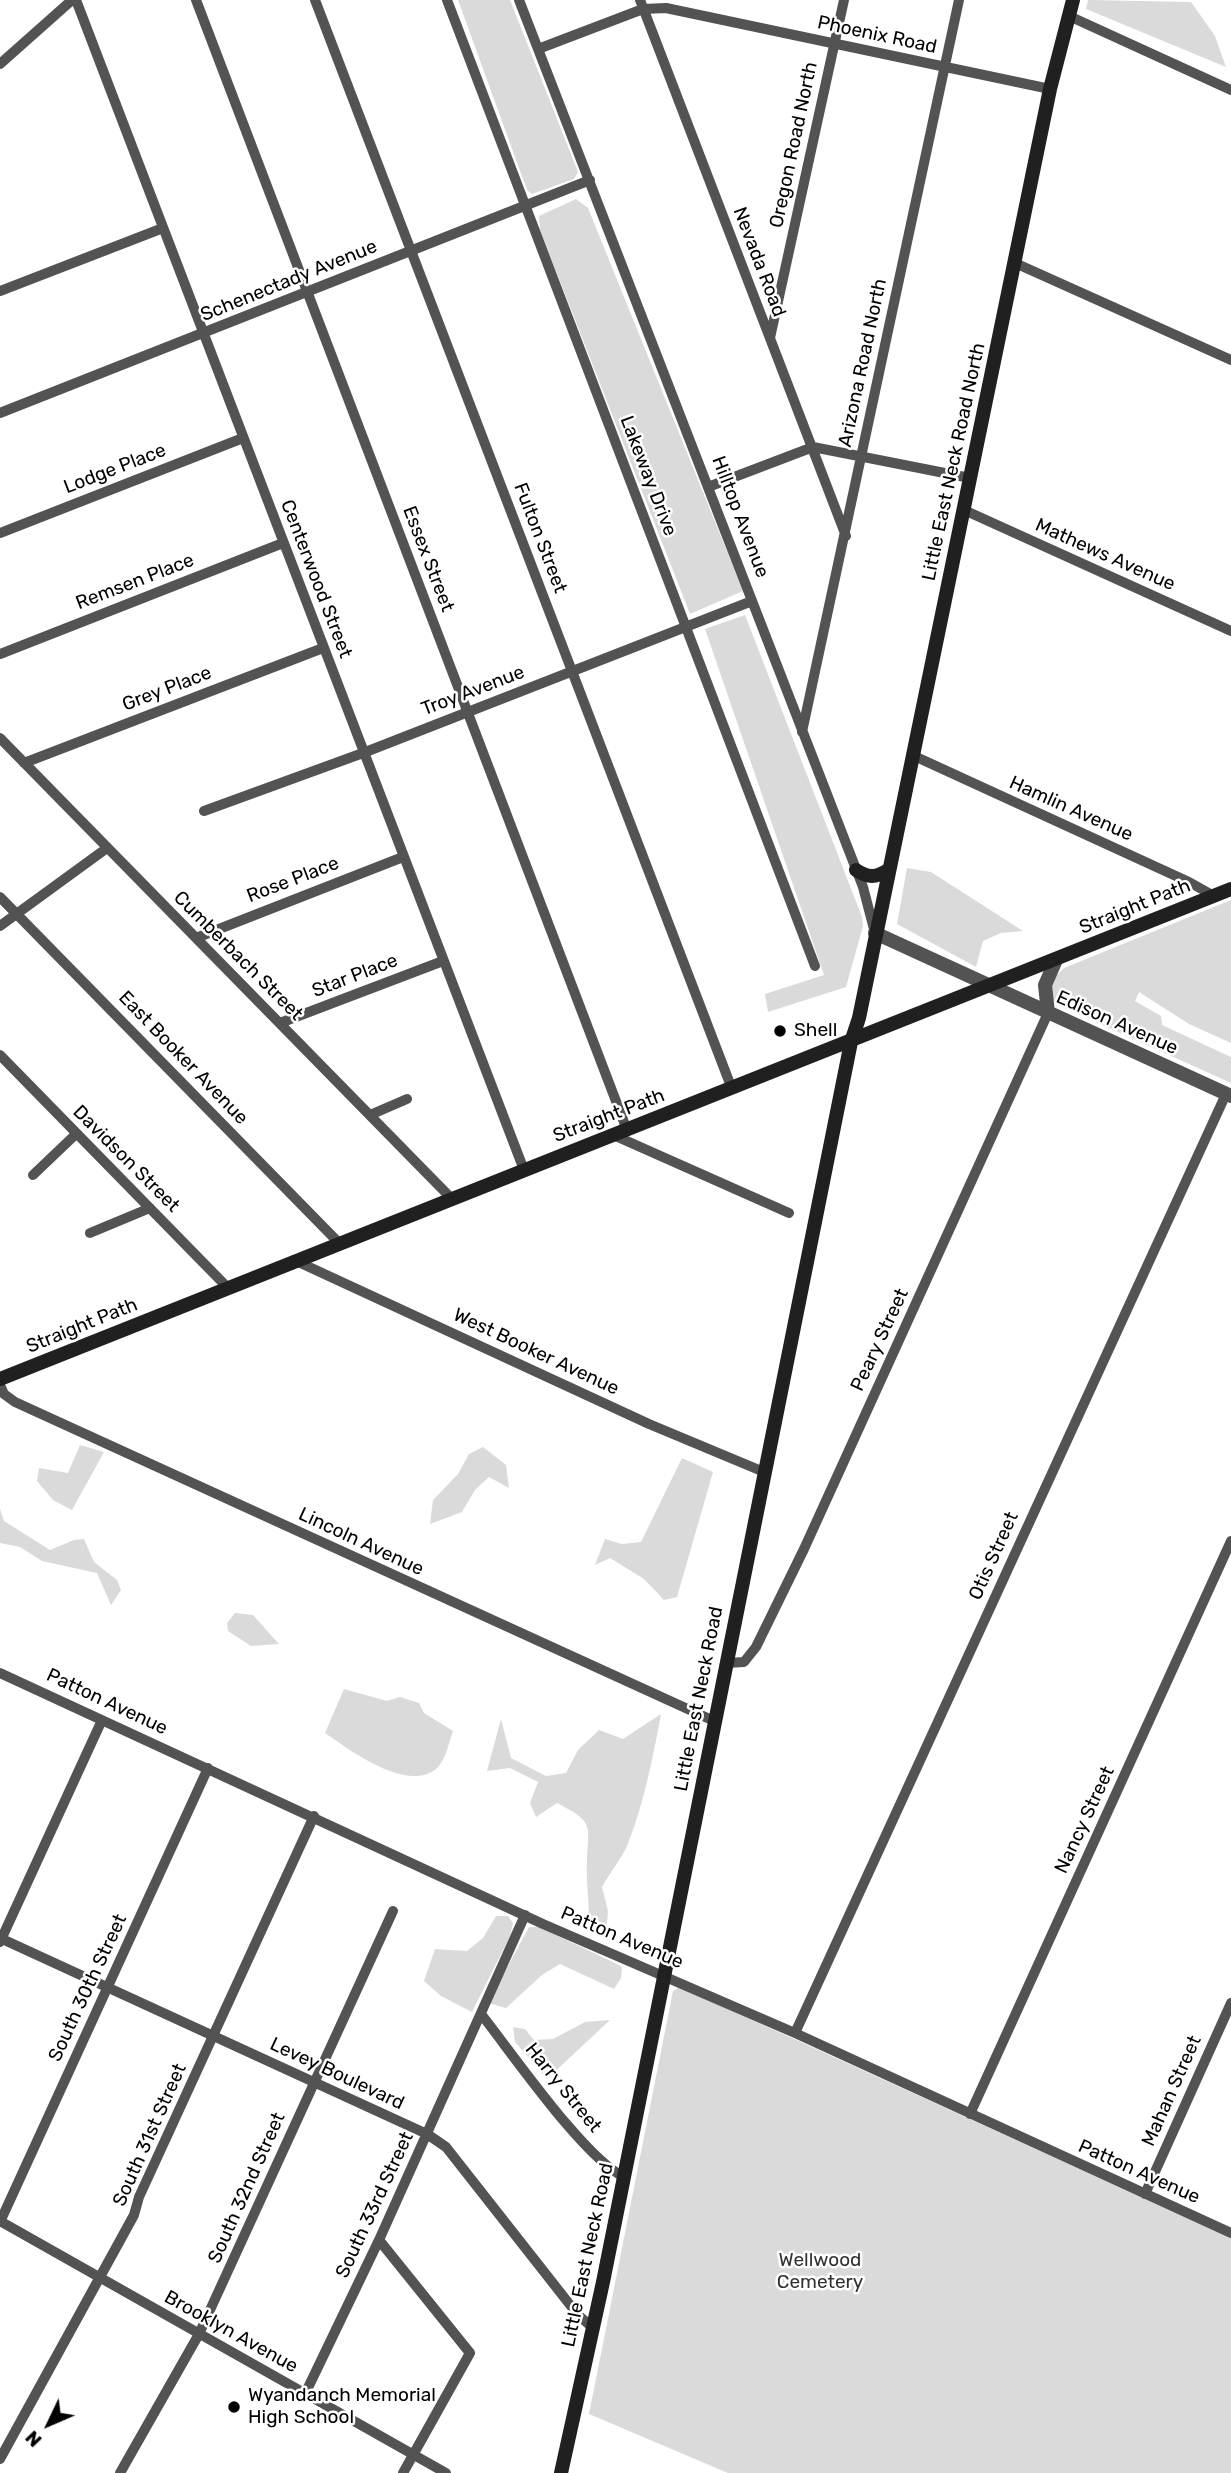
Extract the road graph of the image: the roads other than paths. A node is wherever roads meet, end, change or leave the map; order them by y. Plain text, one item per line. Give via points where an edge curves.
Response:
1 (74, 0) edge
2 (195, 0) edge
3 (314, 0) edge
4 (447, 0) edge
5 (519, 0) edge
6 (844, 0) edge
7 (959, 0) edge
8 (1073, 0) edge
9 (641, 4) edge
10 (1069, 16) junction
11 (835, 43) junction
12 (538, 49) junction
13 (0, 64) edge
14 (944, 67) junction
15 (1050, 89) junction
16 (1231, 89) edge
17 (590, 180) junction
18 (525, 207) junction
19 (163, 228) junction
20 (411, 251) junction
21 (1015, 262) junction
22 (0, 291) edge
23 (307, 292) junction
24 (204, 334) junction
25 (770, 338) junction
26 (1231, 360) edge
27 (0, 413) edge
28 (243, 438) junction
29 (813, 447) junction
30 (861, 456) junction
31 (970, 478) junction
32 (708, 487) junction
33 (964, 510) junction
34 (0, 533) edge
35 (846, 536) junction
36 (283, 543) junction
37 (752, 601) junction
38 (687, 627) junction
39 (1231, 631) edge
40 (323, 648) junction
41 (0, 654) edge
42 (572, 672) junction
43 (467, 711) junction
44 (802, 733) junction
45 (0, 738) edge
46 (363, 753) junction
47 (912, 755) junction
48 (24, 763) junction
49 (204, 811) dead end
50 (107, 848) junction
51 (403, 856) junction
52 (856, 870) junction
53 (888, 870) junction
54 (1231, 889) edge
55 (1214, 896) junction
56 (0, 897) edge
57 (17, 914) junction
58 (0, 926) edge
59 (875, 933) junction
60 (196, 938) junction
61 (1056, 960) junction
62 (443, 961) junction
63 (815, 966) dead end
64 (988, 986) junction
65 (1048, 1013) junction
66 (280, 1023) junction
67 (851, 1042) junction
68 (1, 1057) edge
69 (732, 1089) junction
70 (1228, 1095) edge
71 (407, 1099) dead end
72 (370, 1115) junction
73 (627, 1130) junction
74 (76, 1134) junction
75 (611, 1134) junction
76 (524, 1170) junction
77 (33, 1175) dead end
78 (451, 1198) junction
79 (150, 1208) junction
80 (789, 1213) dead end
81 (90, 1233) dead end
82 (340, 1244) junction
83 (294, 1260) junction
84 (227, 1287) junction
85 (0, 1379) edge
86 (0, 1385) edge
87 (764, 1472) junction
88 (1231, 1541) edge
89 (727, 1662) junction
90 (1, 1674) edge
91 (102, 1720) junction
92 (715, 1721) junction
93 (208, 1768) junction
94 (314, 1816) junction
95 (393, 1911) dead end
96 (524, 1915) junction
97 (0, 1939) edge
98 (664, 1975) junction
99 (107, 1987) junction
100 (1231, 2003) edge
101 (481, 2014) junction
102 (795, 2033) junction
103 (214, 2036) junction
104 (313, 2082) junction
105 (970, 2114) junction
106 (427, 2134) junction
107 (624, 2177) junction
108 (1144, 2194) junction
109 (0, 2221) edge
110 (1231, 2233) edge
111 (379, 2240) junction
112 (101, 2278) junction
113 (593, 2328) junction
114 (199, 2334) junction
115 (305, 2394) junction
116 (413, 2455) junction
117 (0, 2459) edge
118 (120, 2473) edge
119 (403, 2473) edge
120 (446, 2473) edge
121 (561, 2473) edge

1 - 13 street
1 - 19 street, Centerwood Street
2 - 23 street, Essex Street
3 - 20 street, Fulton Street
4 - 18 street, Lakeway Drive
5 - 12 street, Hilltop Avenue
6 - 11 street, Oregon Road North
7 - 14 street, Arizona Road North
8 - 10 main road, Little East Neck Road North
9 - 11 street, Phoenix Road
9 - 12 street, Phoenix Road
9 - 25 street, Nevada Road
10 - 15 main road, Little East Neck Road North
10 - 16 street
11 - 14 street, Phoenix Road
11 - 25 street, Oregon Road North
12 - 17 street, Hilltop Avenue
14 - 15 street, Phoenix Road
14 - 30 street, Arizona Road North
15 - 21 main road, Little East Neck Road North
17 - 18 street, Schenectady Avenue
17 - 32 street, Hilltop Avenue
18 - 20 street, Schenectady Avenue
18 - 38 street, Lakeway Drive
19 - 22 street
19 - 24 street, Centerwood Street
20 - 23 street, Schenectady Avenue
20 - 42 street, Fulton Street
21 - 26 street
21 - 31 main road, Little East Neck Road North
23 - 24 street, Schenectady Avenue
23 - 43 street, Essex Street
24 - 27 street, Schenectady Avenue
24 - 28 street, Centerwood Street
25 - 29 street, Nevada Road
28 - 34 street, Lodge Place
28 - 36 street, Centerwood Street
29 - 30 street
29 - 32 street
29 - 35 street, Nevada Road
30 - 31 street
30 - 35 street, Arizona Road North
31 - 33 main road, Little East Neck Road North
32 - 37 street, Hilltop Avenue
33 - 39 street, Mathews Avenue
33 - 47 main road, Little East Neck Road North
35 - 44 street, Arizona Road North
36 - 40 street, Centerwood Street
36 - 41 street, Remsen Place
37 - 38 street, Troy Avenue
37 - 44 street, Hilltop Avenue
38 - 42 street, Troy Avenue
38 - 63 street, Lakeway Drive
40 - 46 street, Centerwood Street
40 - 48 street, Grey Place
42 - 43 street, Troy Avenue
42 - 69 street, Fulton Street
43 - 46 street, Troy Avenue
43 - 73 street, Essex Street
44 - 52 street, Hilltop Avenue
45 - 48 street, Cumberbach Street
46 - 49 street, Troy Avenue
46 - 51 street, Centerwood Street
47 - 53 main road, Little East Neck Road North
47 - 55 street, Hamlin Avenue
48 - 50 street, Cumberbach Street
50 - 57 street
50 - 60 street, Cumberbach Street
51 - 60 street, Rose Place
51 - 62 street, Centerwood Street
52 - 53 main road via 878,876
52 - 59 street, Hilltop Avenue
53 - 59 main road, Little East Neck Road North
54 - 55 main road, Straight Path
55 - 61 main road, Straight Path
56 - 57 street, East Booker Avenue
57 - 58 street
57 - 82 street, East Booker Avenue
59 - 64 street
59 - 67 main road, Little East Neck Road
60 - 66 street, Cumberbach Street
61 - 64 main road, Straight Path
61 - 65 street via 1045,985
62 - 66 street, Star Place
62 - 76 street, Centerwood Street
64 - 65 street, Edison Avenue
64 - 67 main road, Straight Path
65 - 70 street, Edison Avenue
65 - 89 street, Peary Street via 756,1647 744,1662
66 - 72 street, Cumberbach Street
67 - 69 main road, Straight Path
67 - 87 main road, Little East Neck Road
68 - 74 street, Davidson Street
69 - 73 main road, Straight Path
70 - 102 street, Otis Street
71 - 72 street
72 - 78 street, Cumberbach Street
73 - 75 main road, Straight Path
74 - 77 street
74 - 79 street, Davidson Street
75 - 76 main road, Straight Path
75 - 80 street
76 - 78 main road, Straight Path
78 - 82 main road, Straight Path
79 - 81 street
79 - 84 street, Davidson Street
82 - 83 main road, Straight Path
83 - 84 main road, Straight Path
83 - 87 street, West Booker Avenue via 649,1424
84 - 85 main road, Straight Path
86 - 92 street, Lincoln Avenue via 15,1402
87 - 89 main road, Little East Neck Road
88 - 105 street, Nancy Street
89 - 92 main road, Little East Neck Road
90 - 91 street, Patton Avenue
91 - 93 street, Patton Avenue
91 - 97 street
92 - 98 main road, Little East Neck Road
93 - 94 street, Patton Avenue
93 - 99 street, South 30th Street
94 - 96 street, Patton Avenue
94 - 103 street, South 31st Street
95 - 104 street, South 32nd Street
96 - 98 street, Patton Avenue
96 - 101 street, South 33rd Street
97 - 99 street, Levey Boulevard
98 - 102 street, Patton Avenue
98 - 107 main road, Little East Neck Road
99 - 103 street, Levey Boulevard
99 - 109 street, South 30th Street
100 - 108 street, Mahan Street
101 - 106 street, South 33rd Street
101 - 107 street, Harry Street via 587,2147
102 - 105 street, Patton Avenue
103 - 104 street, Levey Boulevard
103 - 112 street, South 31st Street
104 - 106 street, Levey Boulevard
104 - 114 street, South 32nd Street
105 - 108 street, Patton Avenue
106 - 111 street, South 33rd Street
106 - 113 street, Levey Boulevard via 446,2147
107 - 113 main road, Little East Neck Road
108 - 110 street, Patton Avenue
109 - 112 street, Brooklyn Avenue
111 - 115 street, South 33rd Street
111 - 116 street via 470,2353
112 - 114 street, Brooklyn Avenue
112 - 117 street, South 31st Street
113 - 121 main road, Little East Neck Road
114 - 115 street, Brooklyn Avenue
114 - 118 street, South 32nd Street
115 - 116 street, Brooklyn Avenue
116 - 119 street
116 - 120 street, Brooklyn Avenue

